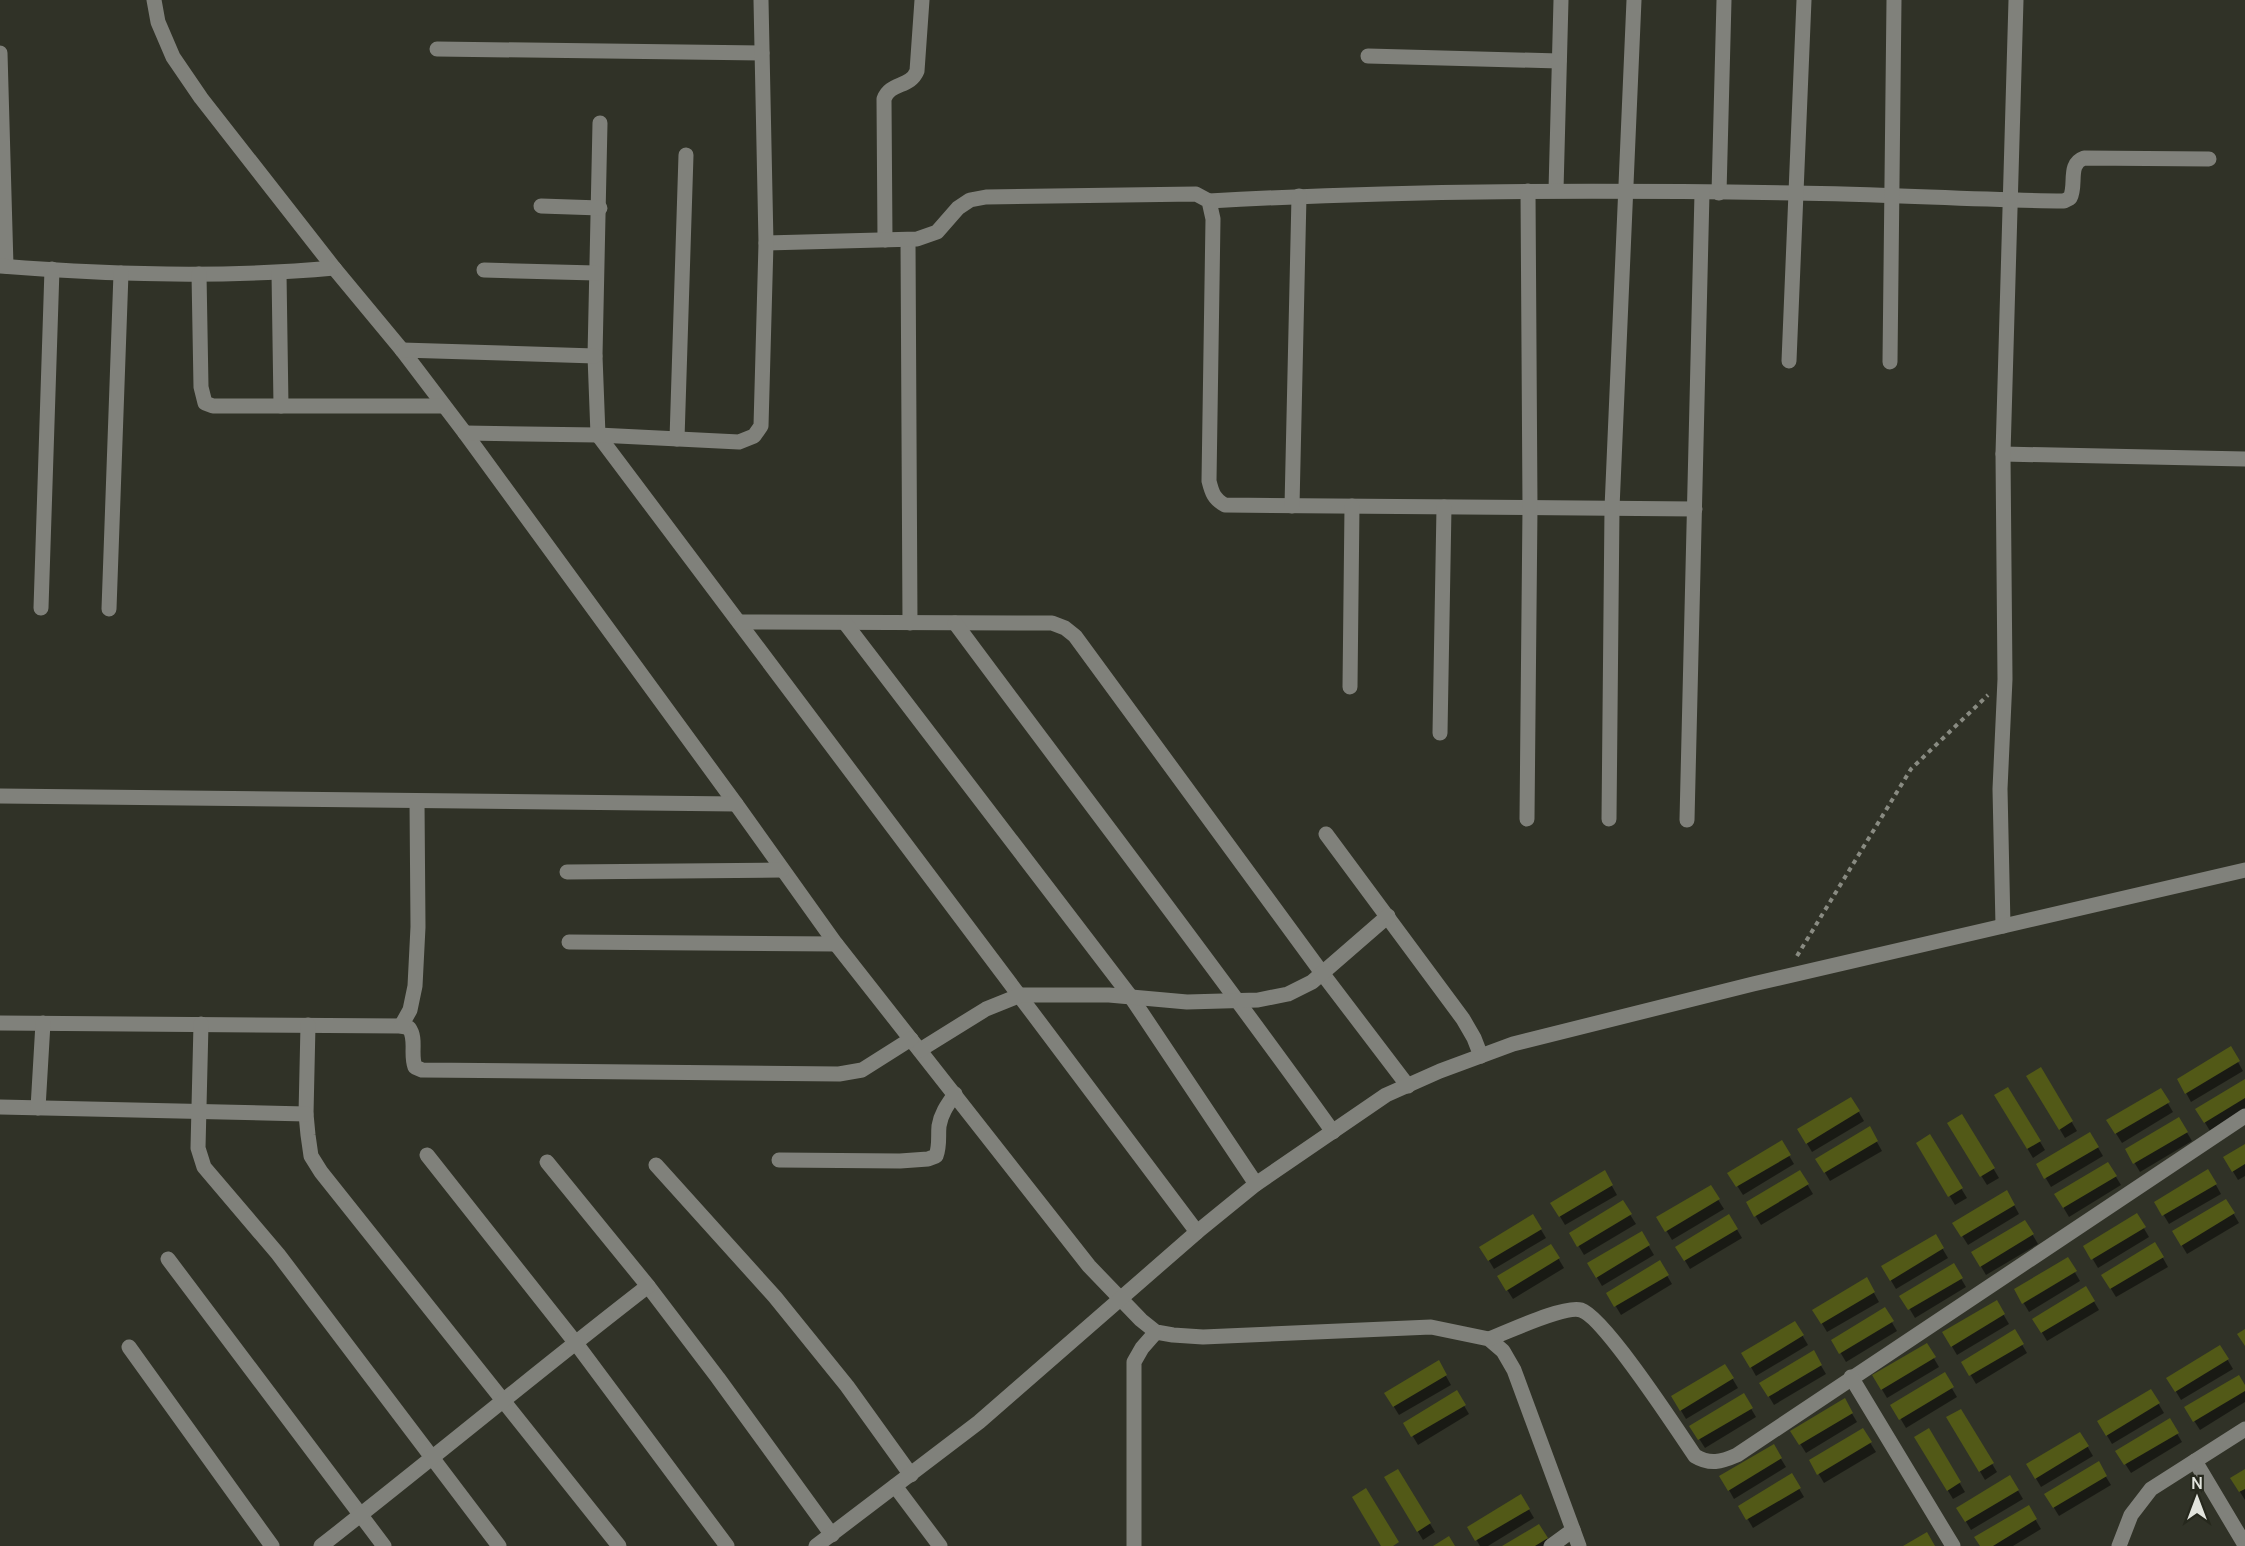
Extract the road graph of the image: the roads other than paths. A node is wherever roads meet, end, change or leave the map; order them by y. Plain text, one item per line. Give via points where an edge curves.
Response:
1 (154, 0) edge
2 (761, 0) edge
3 (922, 0) edge
4 (1561, 0) edge
5 (1634, 0) edge
6 (1724, 0) edge
7 (1804, 0) edge
8 (1894, 0) edge
9 (2016, 0) edge
10 (437, 49) dead end
11 (0, 53) edge
12 (762, 53) junction
13 (1368, 56) dead end
14 (1559, 62) junction
15 (600, 123) dead end
16 (686, 155) dead end
17 (2209, 159) dead end
18 (1528, 190) junction
19 (1556, 190) junction
20 (1625, 191) junction
21 (1702, 193) junction
22 (1719, 193) junction
23 (1797, 193) junction
24 (1299, 196) junction
25 (1890, 196) junction
26 (2010, 200) junction
27 (1209, 201) junction
28 (541, 206) dead end
29 (600, 208) junction
30 (885, 240) junction
31 (908, 240) junction
32 (766, 243) junction
33 (3, 266) edge
34 (334, 268) junction
35 (52, 269) junction
36 (484, 270) dead end
37 (121, 273) junction
38 (279, 273) junction
39 (596, 273) junction
40 (199, 274) junction
41 (402, 350) junction
42 (595, 356) junction
43 (1789, 361) dead end
44 (1890, 362) dead end
45 (281, 406) junction
46 (444, 406) junction
47 (465, 433) junction
48 (598, 435) junction
49 (677, 439) junction
50 (2003, 454) junction
51 (2245, 459) edge
52 (1292, 506) junction
53 (1352, 506) junction
54 (1444, 507) junction
55 (1530, 507) junction
56 (1612, 508) junction
57 (1695, 509) junction
58 (41, 608) dead end
59 (109, 609) dead end
60 (740, 622) junction
61 (845, 623) junction
62 (910, 623) junction
63 (955, 623) junction
64 (1350, 687) dead end
65 (1440, 733) dead end
66 (0, 796) edge
67 (417, 801) junction
68 (736, 804) junction
69 (1527, 819) dead end
70 (1610, 819) dead end
71 (1687, 820) dead end
72 (1326, 834) dead end
73 (782, 870) junction
74 (2245, 870) edge
75 (567, 872) dead end
76 (1388, 916) junction
77 (2002, 926) junction
78 (568, 942) dead end
79 (836, 944) junction
80 (1322, 973) junction
81 (1021, 995) junction
82 (1131, 997) junction
83 (1239, 1001) junction
84 (0, 1023) edge
85 (43, 1023) junction
86 (201, 1024) junction
87 (308, 1025) junction
88 (401, 1026) junction
89 (916, 1044) junction
90 (1480, 1056) junction
91 (1408, 1086) junction
92 (955, 1094) junction
93 (0, 1107) edge
94 (38, 1108) junction
95 (198, 1110) junction
96 (306, 1114) junction
97 (2245, 1116) edge
98 (1333, 1132) junction
99 (427, 1155) dead end
100 (779, 1160) dead end
101 (547, 1162) dead end
102 (656, 1165) dead end
103 (1256, 1184) junction
104 (1197, 1232) junction
105 (168, 1259) dead end
106 (648, 1286) junction
107 (1121, 1299) junction
108 (1156, 1332) junction
109 (1489, 1339) junction
110 (575, 1342) junction
111 (129, 1347) dead end
112 (1851, 1377) junction
113 (501, 1400) junction
114 (2245, 1429) edge
115 (433, 1458) junction
116 (2195, 1461) junction
117 (911, 1474) junction
118 (895, 1486) junction
119 (360, 1515) junction
120 (1573, 1530) junction
121 (823, 1542) edge
122 (2245, 1545) edge
123 (272, 1546) edge
124 (321, 1546) edge
125 (384, 1546) edge
126 (499, 1546) edge
127 (619, 1546) edge
128 (727, 1546) edge
129 (940, 1546) edge
130 (1134, 1546) edge
131 (1551, 1546) edge
132 (1579, 1546) edge
133 (1953, 1546) edge
134 (2119, 1546) edge

1 - 34 street via 158,22 173,57
2 - 12 street
3 - 30 street via 915,78 892,88 884,99
4 - 14 street
5 - 20 street
6 - 22 street
7 - 23 street
8 - 25 street
9 - 26 street
10 - 12 street
11 - 33 street
12 - 32 street
13 - 14 street
14 - 19 street
15 - 29 street
16 - 49 street
17 - 26 street via 2084,158 2074,166 2070,198
18 - 19 street
18 - 24 street
18 - 55 street
19 - 20 street
20 - 21 street
20 - 56 street
21 - 22 street
21 - 57 street
22 - 23 street
23 - 25 street
23 - 43 street
24 - 27 street
24 - 52 street
25 - 26 street
25 - 44 street
26 - 50 street
27 - 31 street via 1196,194 986,197 970,200 958,208 937,232
27 - 52 street via 1213,219 1209,481 1212,493 1225,505
28 - 29 street
29 - 39 street
30 - 31 street
30 - 32 street
31 - 62 street
32 - 49 street via 761,426 754,436 739,442
33 - 35 street
34 - 38 street
34 - 41 street
35 - 37 street
35 - 58 street
36 - 39 street
37 - 40 street
37 - 59 street
38 - 40 street
38 - 45 street
39 - 42 street
40 - 45 street via 201,387 205,403
41 - 42 street
41 - 46 street
42 - 48 street
45 - 46 street
46 - 47 street
47 - 48 street
47 - 68 street
48 - 49 street
48 - 60 street
50 - 51 street
50 - 77 street
52 - 53 street
53 - 54 street
53 - 64 street
54 - 55 street
54 - 65 street
55 - 56 street
55 - 69 street
56 - 57 street
56 - 70 street
57 - 71 street
60 - 61 street
60 - 81 street
61 - 62 street
61 - 82 street
62 - 63 street
63 - 80 street via 1052,623 1075,636
63 - 83 street
66 - 67 street
67 - 68 street
67 - 88 street via 415,986 410,1010
68 - 73 street
72 - 76 street
73 - 75 street
73 - 79 street
74 - 77 street
76 - 80 street
76 - 90 street via 1463,1019
77 - 90 street via 1513,1044
78 - 79 street
79 - 89 street
80 - 83 street via 1288,994
80 - 91 street
81 - 82 street
81 - 89 street
81 - 104 street
82 - 83 street
82 - 103 street
83 - 98 street
84 - 85 street
85 - 86 street
85 - 94 street
86 - 87 street
86 - 95 street
87 - 88 street
87 - 96 street
88 - 89 street via 413,1033 413,1061 422,1070 838,1074 862,1070
89 - 92 street
90 - 91 street
91 - 98 street via 1386,1095
92 - 100 street via 939,1123 939,1149 936,1156 928,1159
92 - 107 street via 1089,1266
93 - 94 street
94 - 95 street
95 - 96 street
95 - 115 street via 198,1149 204,1167 278,1254
96 - 113 street via 311,1156 321,1172
97 - 112 street
98 - 103 street
99 - 110 street
101 - 106 street
102 - 117 street via 776,1297
103 - 104 street
104 - 107 street
105 - 119 street
106 - 110 street
106 - 121 street via 718,1378
107 - 108 street
107 - 117 street via 979,1422
108 - 109 street via 1246,1336 1431,1328
108 - 130 street via 1134,1362
109 - 112 street via 1564,1311 1581,1310 1592,1317 1617,1347 1695,1456 1705,1462 1721,1462 1737,1455
109 - 120 street via 1503,1351 1514,1370
110 - 113 street
110 - 128 street
111 - 123 street
112 - 133 street
113 - 115 street
113 - 127 street
114 - 116 street
115 - 119 street
115 - 126 street
116 - 122 street
116 - 134 street via 2151,1489 2131,1515
117 - 118 street
118 - 121 street
118 - 129 street
119 - 124 street
119 - 125 street
120 - 131 street
120 - 132 street

